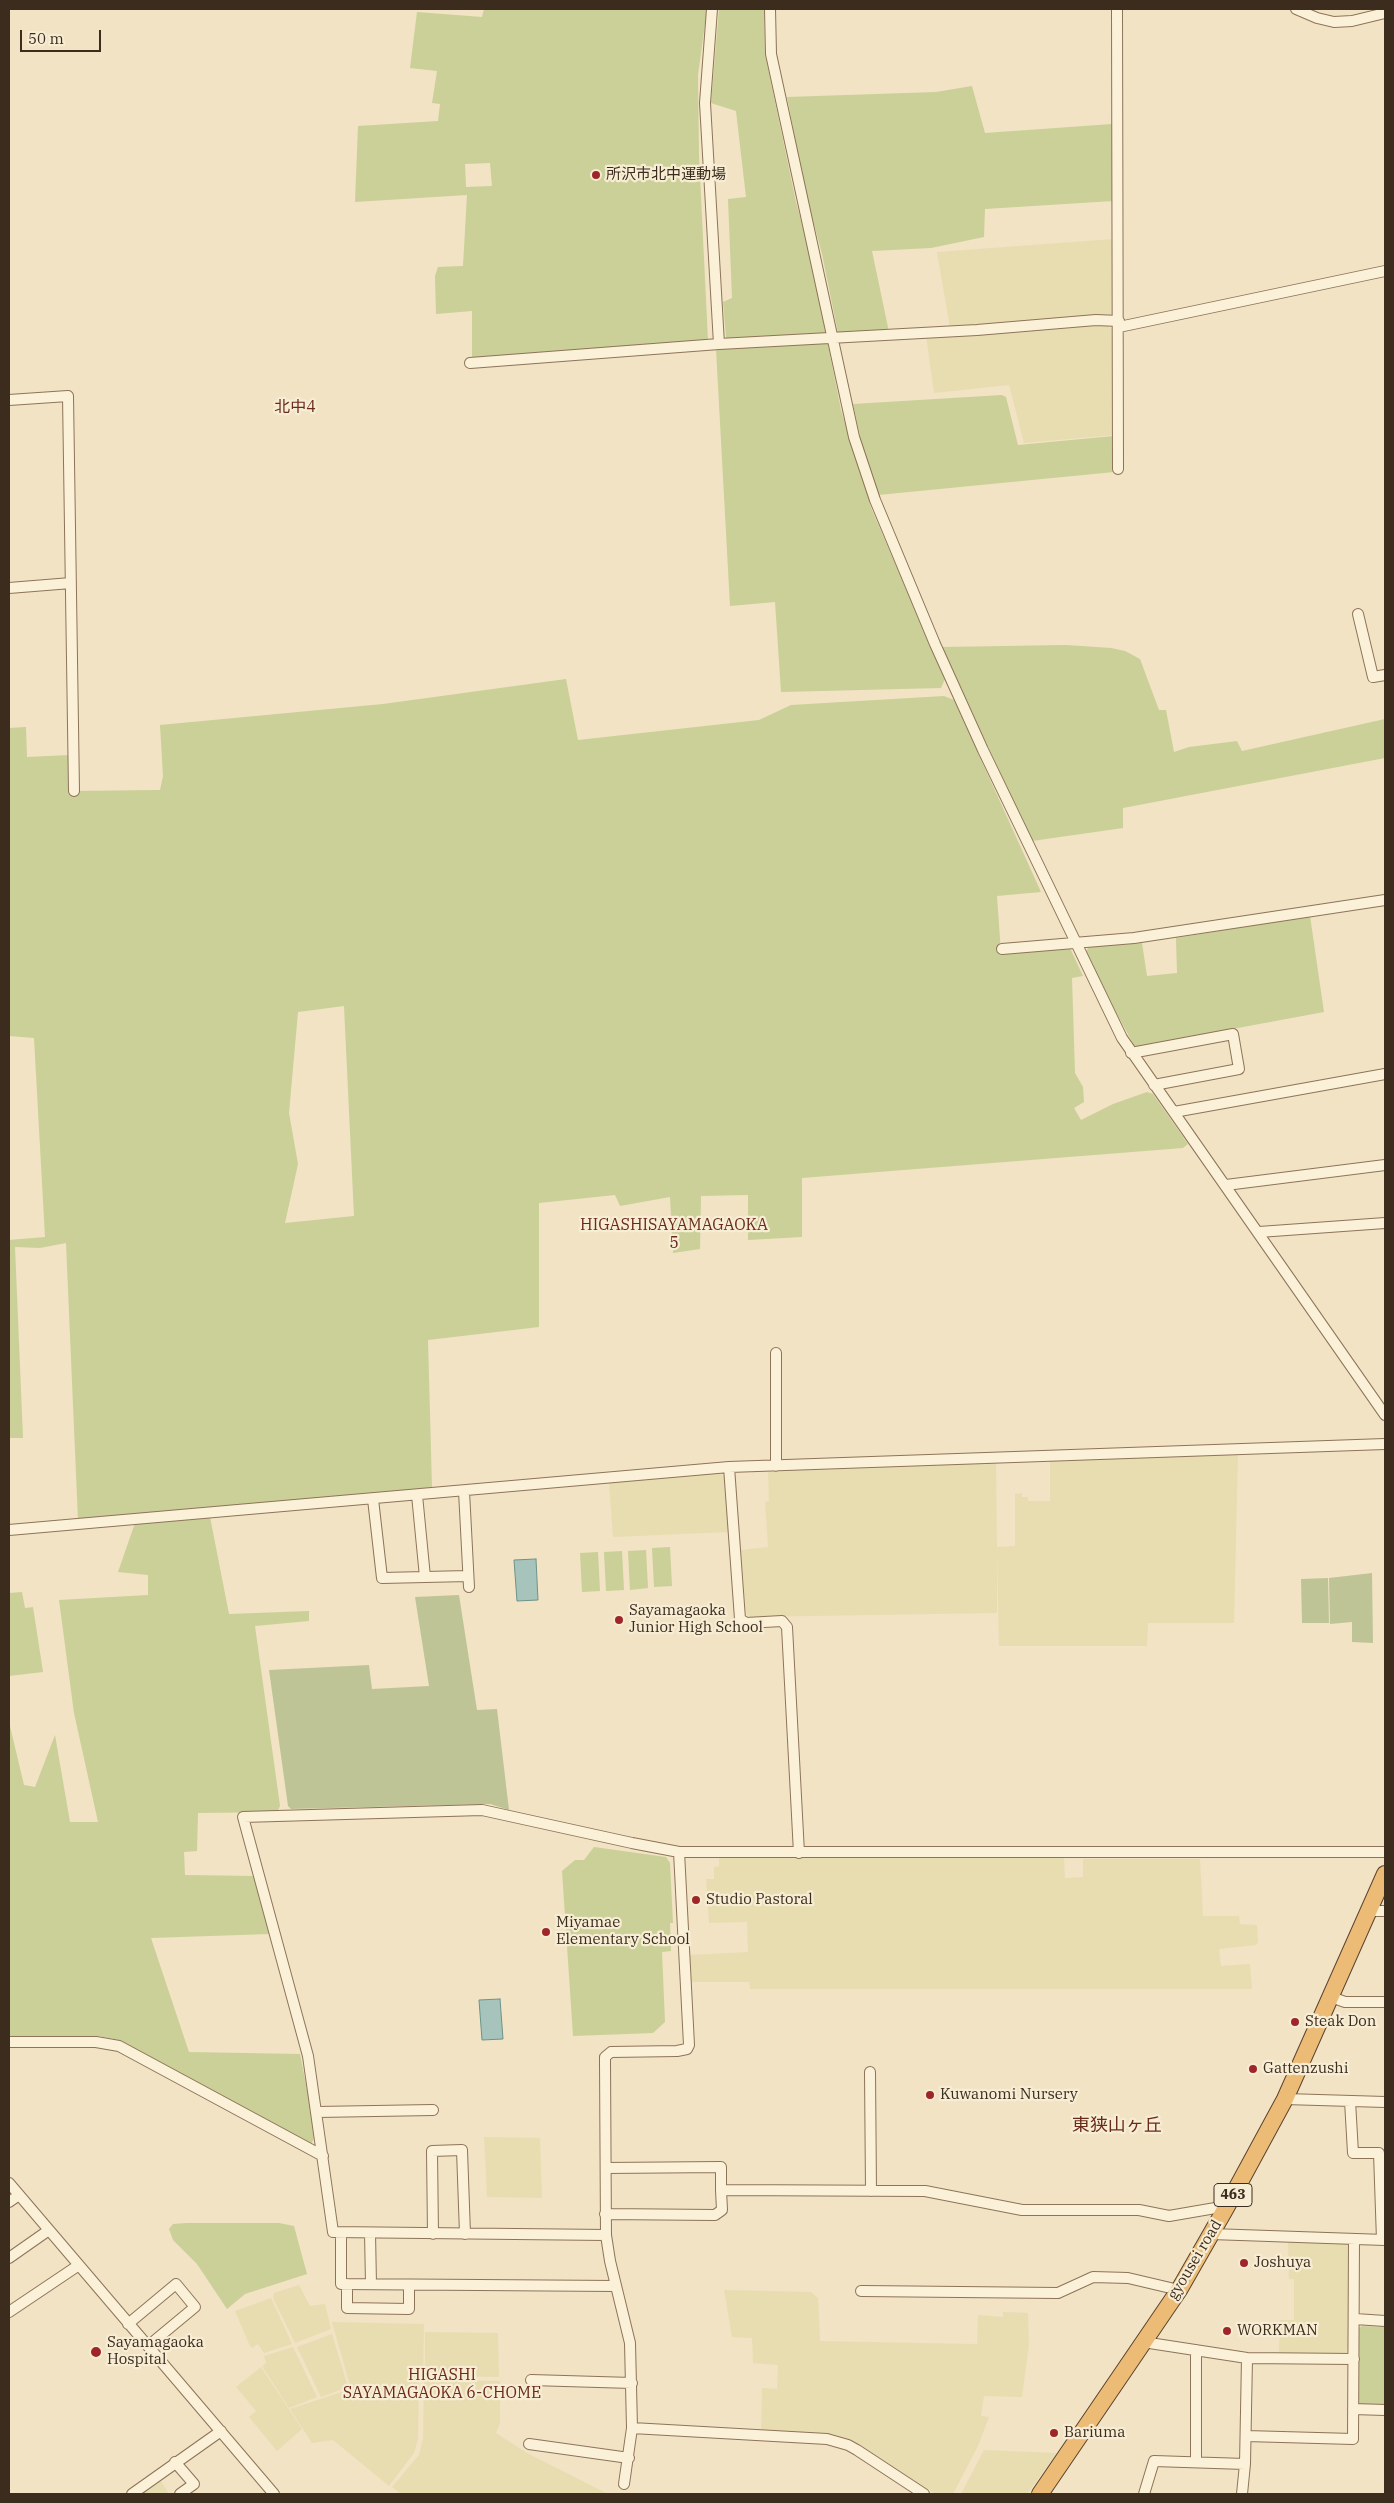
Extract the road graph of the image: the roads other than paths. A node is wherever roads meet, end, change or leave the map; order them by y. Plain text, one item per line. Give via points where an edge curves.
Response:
1 (712, 9) edge
2 (770, 9) edge
3 (1117, 9) edge
4 (1296, 9) edge
5 (1385, 13) edge
6 (1385, 271) edge
7 (1119, 324) junction
8 (833, 339) junction
9 (719, 344) junction
10 (470, 364) dead end
11 (9, 400) edge
12 (1118, 469) dead end
13 (71, 583) junction
14 (9, 588) edge
15 (1358, 614) dead end
16 (1385, 675) edge
17 (74, 791) dead end
18 (1385, 900) edge
19 (1075, 944) junction
20 (1002, 949) dead end
21 (1131, 1053) junction
22 (1385, 1074) edge
23 (1154, 1086) junction
24 (1174, 1112) junction
25 (1385, 1165) edge
26 (1226, 1185) junction
27 (1385, 1223) edge
28 (1259, 1232) junction
29 (776, 1353) dead end
30 (1385, 1415) edge
31 (1385, 1444) edge
32 (776, 1466) junction
33 (729, 1467) junction
34 (464, 1491) junction
35 (417, 1495) junction
36 (373, 1499) junction
37 (9, 1530) edge
38 (425, 1577) junction
39 (680, 1852) junction
40 (799, 1852) junction
41 (1385, 1852) edge
42 (1385, 1874) edge
43 (1377, 1911) edge
44 (1331, 1997) junction
45 (1385, 2002) edge
46 (9, 2042) edge
47 (870, 2072) dead end
48 (1284, 2099) junction
49 (1350, 2101) junction
50 (1385, 2102) edge
51 (433, 2110) dead end
52 (317, 2112) junction
53 (323, 2156) junction
54 (606, 2168) junction
55 (1382, 2170) edge
56 (9, 2183) edge
57 (721, 2190) junction
58 (871, 2191) junction
59 (19, 2195) junction
60 (9, 2202) edge
61 (1227, 2206) junction
62 (606, 2214) junction
63 (49, 2230) junction
64 (341, 2233) junction
65 (370, 2233) junction
66 (433, 2234) junction
67 (465, 2234) junction
68 (1211, 2234) junction
69 (606, 2235) junction
70 (1354, 2239) junction
71 (1384, 2240) edge
72 (9, 2258) edge
73 (79, 2265) junction
74 (348, 2284) junction
75 (371, 2284) junction
76 (410, 2285) junction
77 (616, 2286) junction
78 (1179, 2290) junction
79 (861, 2291) dead end
80 (9, 2312) edge
81 (1354, 2320) junction
82 (1385, 2321) edge
83 (128, 2324) junction
84 (1143, 2342) junction
85 (148, 2346) junction
86 (1196, 2350) junction
87 (1247, 2358) junction
88 (1354, 2359) junction
89 (531, 2380) dead end
90 (632, 2383) junction
91 (1353, 2409) junction
92 (1385, 2410) edge
93 (632, 2428) junction
94 (221, 2431) junction
95 (1246, 2436) junction
96 (529, 2444) dead end
97 (629, 2458) junction
98 (1196, 2461) junction
99 (175, 2462) junction
100 (1246, 2464) junction
101 (624, 2484) dead end
102 (132, 2494) edge
103 (180, 2494) edge
104 (274, 2494) edge
105 (924, 2494) edge
106 (1040, 2494) edge
107 (1144, 2494) edge
108 (1242, 2494) edge

1 - 9 street via 705,102
2 - 8 street via 771,54
3 - 7 street
4 - 5 street via 1334,22
6 - 7 street
7 - 8 street via 1096,320
7 - 12 street
8 - 9 street
8 - 19 street via 854,437 874,500 954,689
9 - 10 street
11 - 13 street via 68,396
13 - 14 street
13 - 17 street
15 - 16 street via 1373,677
18 - 19 street
19 - 20 street
19 - 21 street
21 - 23 street
21 - 23 street via 1233,1034 1240,1069
22 - 24 street
23 - 24 street
24 - 26 street
25 - 26 street
26 - 28 street
27 - 28 street
28 - 30 street
29 - 32 street
31 - 32 street
32 - 33 street
33 - 34 street
33 - 40 street via 740,1619 746,1623 782,1621 787,1627
34 - 35 street
34 - 38 street via 469,1582
35 - 36 street
35 - 38 street
36 - 37 street
36 - 38 street via 382,1578
39 - 40 street
39 - 52 street via 482,1810 244,1817 308,2056
39 - 54 street via 688,2045 687,2049 677,2051 608,2053 605,2063
40 - 41 street
42 - 43 highway, gyousei road / 463
43 - 44 highway, gyousei road / 463
44 - 45 street via 1345,2002
44 - 48 highway, gyousei road / 463
46 - 53 street via 96,2042 119,2046
47 - 58 street
48 - 49 street
48 - 61 highway, gyousei road / 463
49 - 50 street
49 - 55 street via 1353,2153 1379,2153
51 - 52 street
52 - 53 street
53 - 64 street via 333,2232
54 - 57 street via 721,2168
54 - 62 street
55 - 71 street
56 - 59 street
57 - 58 street
57 - 62 street via 722,2210 714,2215
58 - 61 street via 925,2191 1022,2210 1139,2210 1169,2216
59 - 60 street
59 - 63 street
61 - 68 highway, gyousei road / 463
62 - 69 street
63 - 72 street
63 - 73 street
64 - 65 street
64 - 74 street via 341,2284
65 - 66 street
65 - 75 street
66 - 67 street
66 - 67 street via 432,2151 462,2150
67 - 69 street
68 - 70 street
68 - 78 highway, gyousei road / 463
69 - 77 street
70 - 71 street
70 - 81 street
73 - 80 street
73 - 83 street
74 - 75 street
74 - 76 street via 347,2308 409,2309
75 - 76 street
76 - 77 street
77 - 90 street via 630,2343
78 - 79 street via 1128,2278 1093,2277 1058,2292
78 - 84 highway, gyousei road / 463
81 - 82 street
81 - 88 street
83 - 85 street
83 - 85 street via 176,2284 195,2307
84 - 86 street
84 - 106 highway, gyousei road / 463
85 - 94 street
86 - 87 street
86 - 98 street
87 - 88 street
87 - 95 street
88 - 91 street
89 - 90 street
90 - 93 street
91 - 92 street
91 - 95 street via 1353,2439
93 - 97 street
93 - 105 street via 810,2436 832,2440 857,2450
94 - 99 street
94 - 104 street
95 - 100 street
96 - 97 street
97 - 101 street
98 - 100 street
98 - 107 street via 1154,2460
99 - 102 street
99 - 103 street via 194,2484
100 - 108 street

